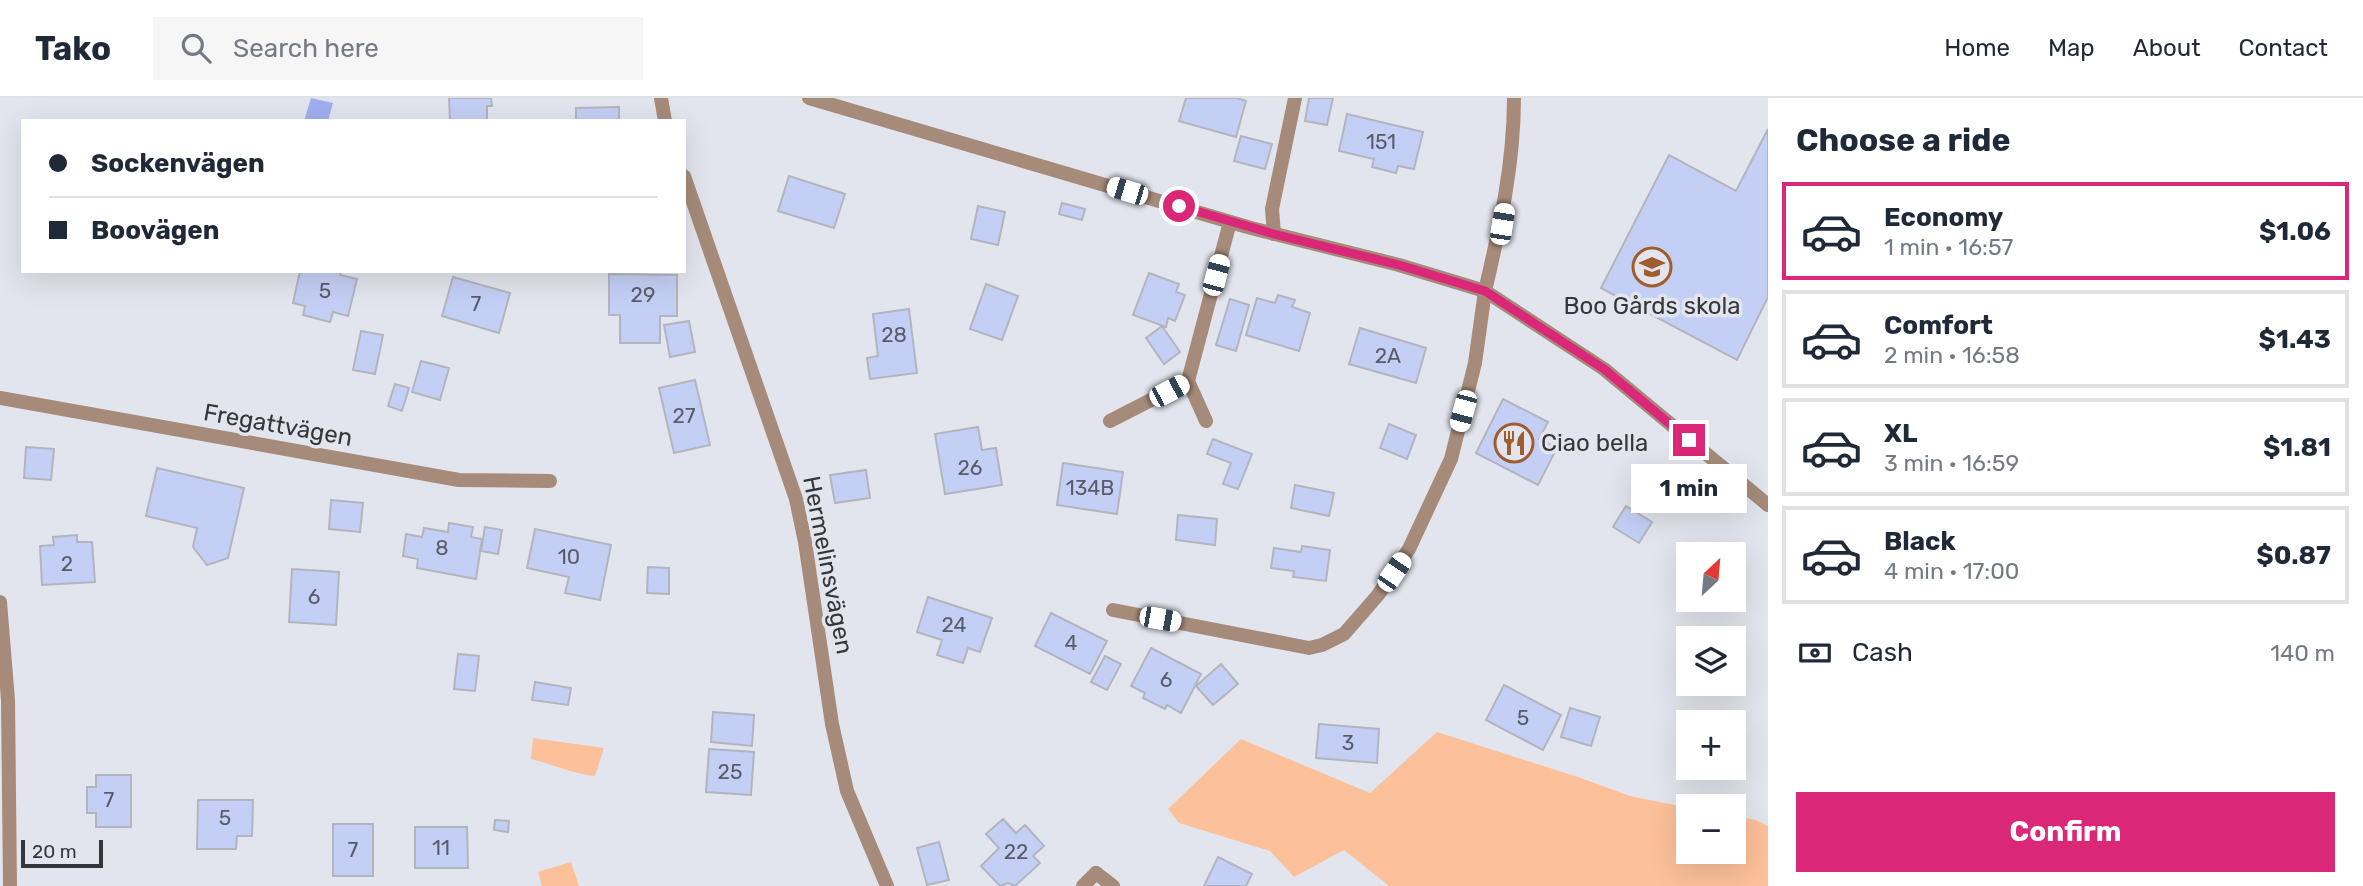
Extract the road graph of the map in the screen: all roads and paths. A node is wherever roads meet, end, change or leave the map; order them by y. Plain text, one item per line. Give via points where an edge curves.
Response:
1 (661, 98) edge
2 (809, 98) edge
3 (1295, 98) edge
4 (1514, 98) edge
5 (665, 119) edge
6 (686, 182) edge
7 (1230, 222) junction
8 (1274, 234) junction
9 (1485, 291) junction
10 (1188, 381) junction
11 (0, 398) edge
12 (1110, 421) dead end
13 (1206, 421) dead end
14 (550, 481) dead end
15 (1768, 505) edge
16 (0, 602) edge
17 (1113, 610) dead end
18 (10, 886) edge
19 (887, 886) edge
20 (1083, 886) edge
21 (1112, 886) edge

1 - 5 street
2 - 7 street
3 - 8 street via 1272,209
4 - 9 street via 1502,224
6 - 19 street, Hermelinsvägen via 796,499 847,791
7 - 8 street
7 - 10 street
8 - 9 street
9 - 15 street via 1604,369
9 - 17 street via 1475,363 1451,459 1409,549 1344,635 1309,648
10 - 12 street
10 - 13 street
11 - 14 street, Fregattvägen via 459,480
16 - 18 street via 8,700
20 - 21 street via 1096,873

